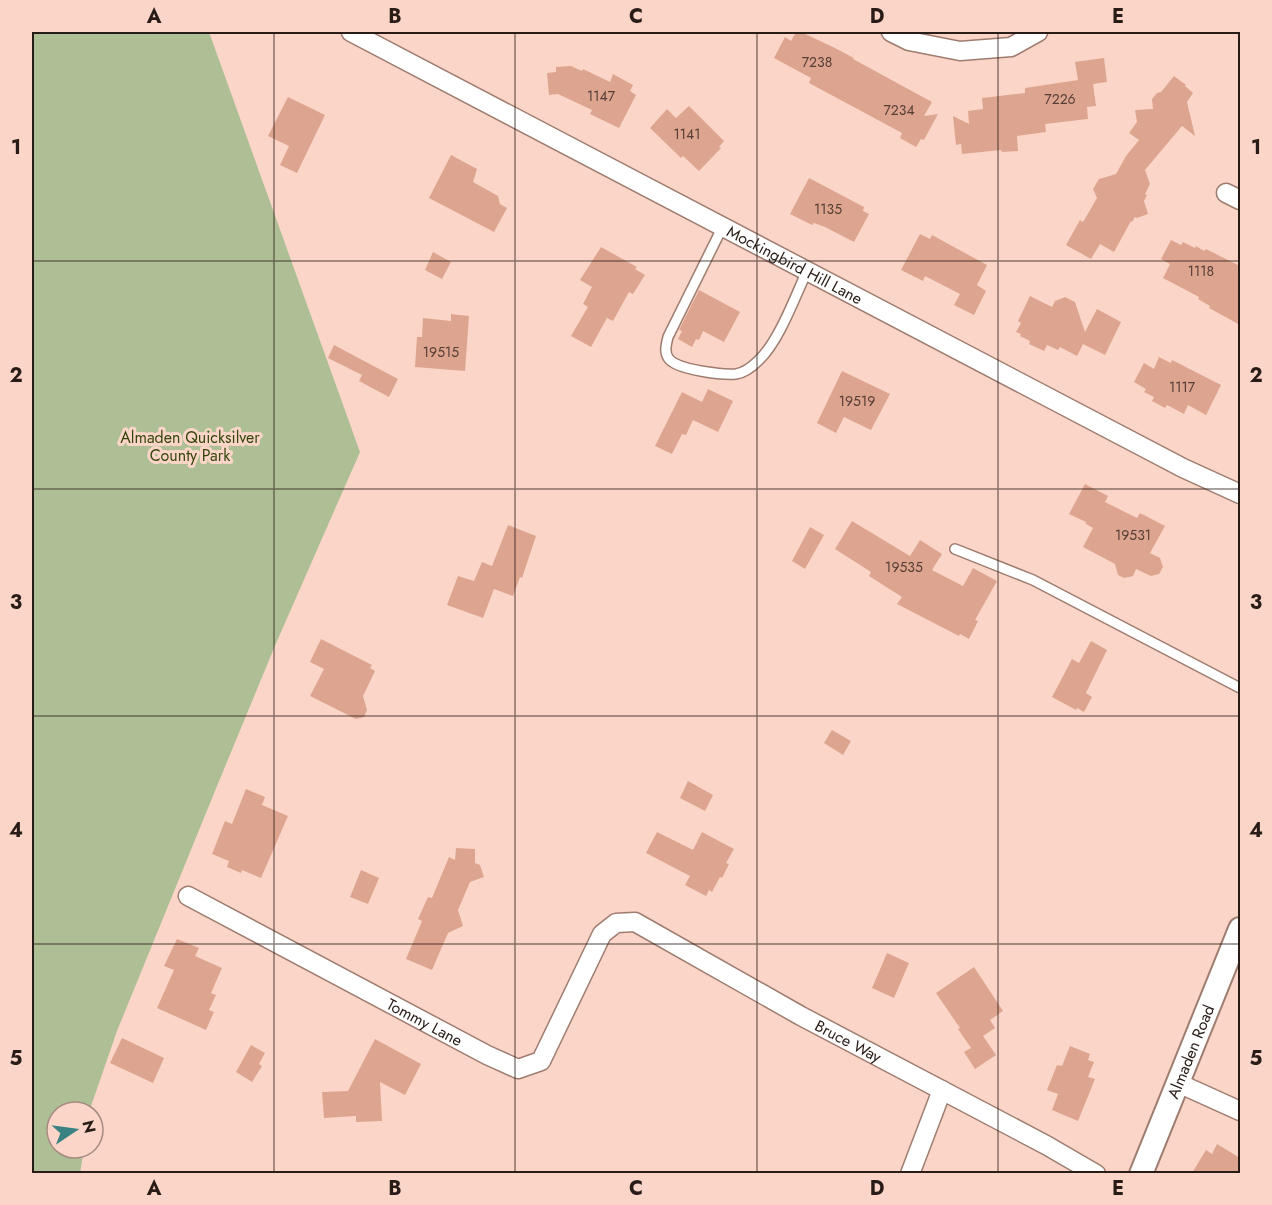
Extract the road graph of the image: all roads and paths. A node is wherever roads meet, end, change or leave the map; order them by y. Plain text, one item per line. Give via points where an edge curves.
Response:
1 (351, 32) edge
2 (891, 32) edge
3 (1038, 32) edge
4 (723, 226) junction
5 (807, 271) junction
6 (1240, 494) edge
7 (954, 549) dead end
8 (1240, 688) edge
9 (188, 896) dead end
10 (1240, 929) edge
11 (603, 934) joint
12 (1178, 1083) junction
13 (942, 1090) junction
14 (1240, 1110) edge
15 (910, 1173) edge
16 (1096, 1173) edge
17 (1141, 1173) edge

1 - 4 street, Mockingbird Hill Lane
2 - 3 street via 909,41 960,51 1011,47
4 - 5 street, Mockingbird Hill Lane
4 - 5 lane via 668,338 667,356 678,366 726,374 750,368 777,335
5 - 6 street, Mockingbird Hill Lane
7 - 8 lane via 1033,580
9 - 11 street, Tommy Lane via 518,1069 541,1060
10 - 12 street, Almaden Road
11 - 13 street, Bruce Way via 616,923 635,922
12 - 14 street
12 - 17 street, Almaden Road
13 - 15 street
13 - 16 street, Bruce Way

